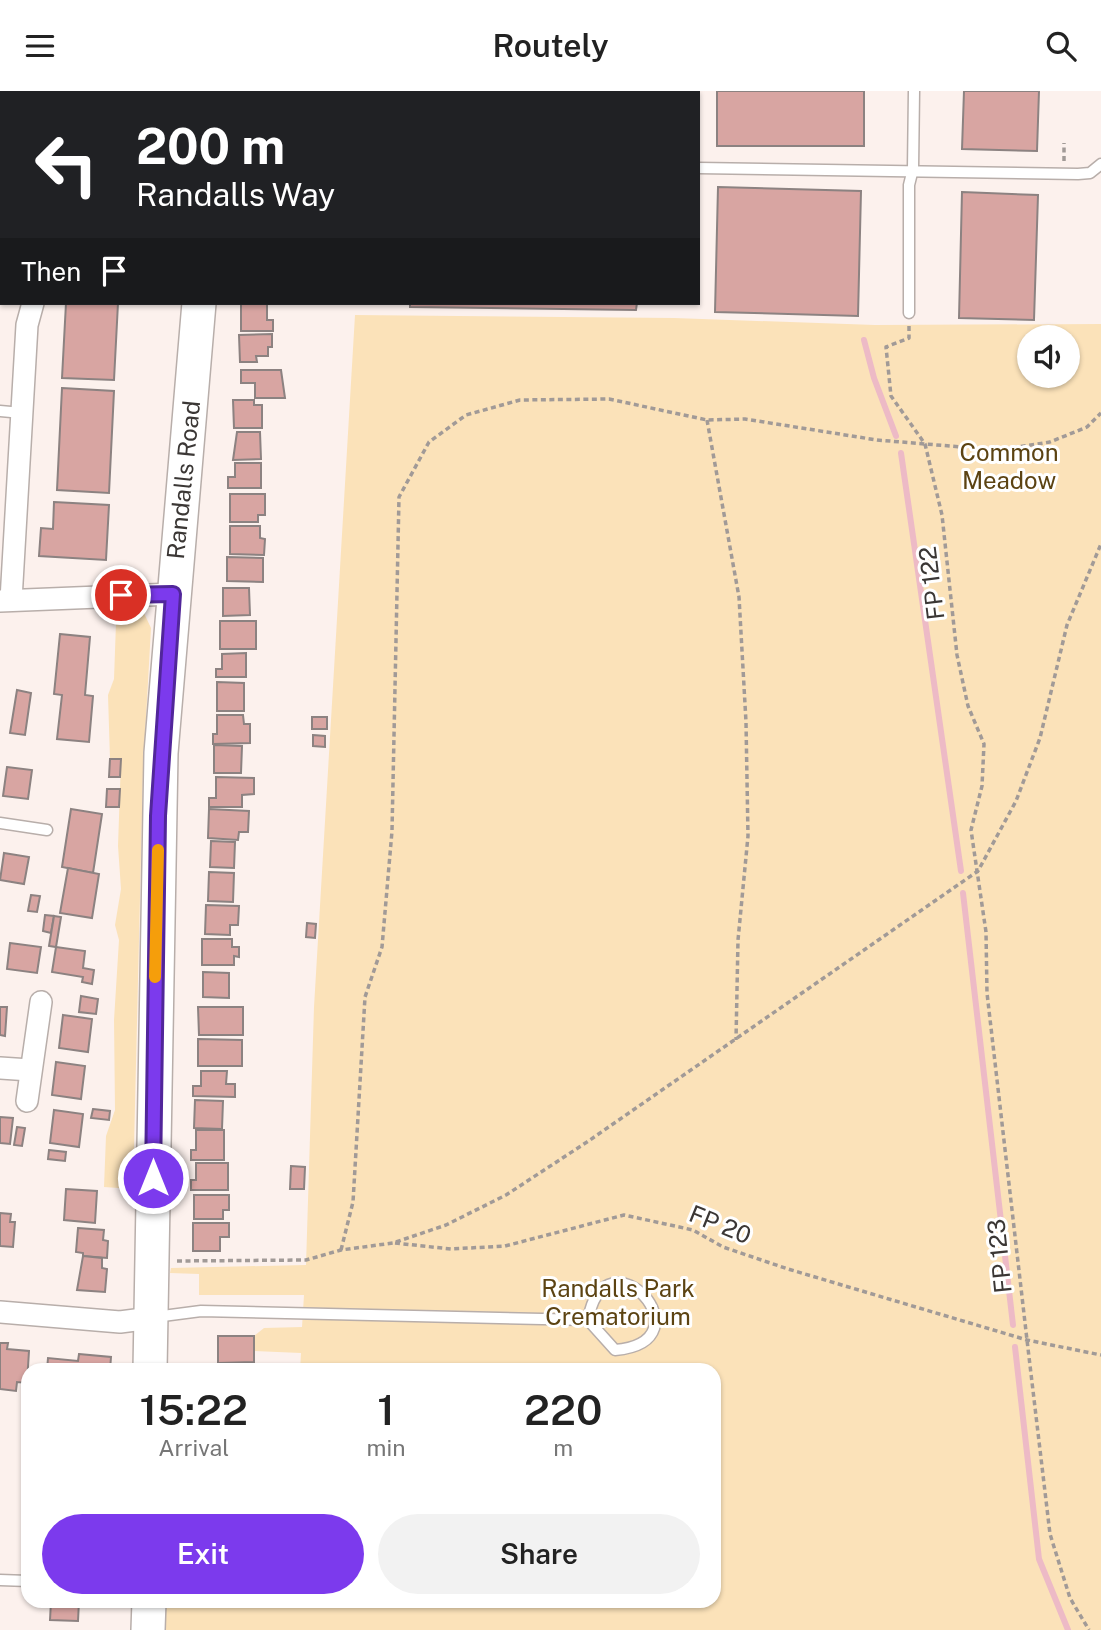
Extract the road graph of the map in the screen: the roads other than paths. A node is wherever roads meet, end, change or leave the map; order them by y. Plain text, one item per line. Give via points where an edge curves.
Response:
1 (914, 91) edge
2 (1101, 163) edge
3 (700, 168) edge
4 (913, 169) junction
5 (32, 305) edge
6 (199, 305) edge
7 (909, 313) road end
8 (0, 411) edge
9 (22, 413) junction
10 (173, 594) junction
11 (6, 601) edge
12 (0, 823) edge
13 (47, 829) dead end
14 (41, 1002) dead end
15 (0, 1069) edge
16 (30, 1070) junction
17 (27, 1101) dead end
18 (0, 1312) edge
19 (151, 1318) junction
20 (588, 1320) junction
21 (150, 1363) edge
22 (0, 1580) edge
23 (21, 1581) edge
24 (149, 1608) edge
25 (148, 1630) edge

1 - 4 lane
2 - 4 lane via 1090,173 1078,174
3 - 4 lane
4 - 7 lane via 909,185
5 - 9 street via 27,325
6 - 10 main road, Randalls Road
8 - 9 lane
9 - 11 street
10 - 11 street
10 - 19 main road, Randalls Road via 158,816
12 - 13 lane
14 - 16 street
15 - 16 street
16 - 17 street
18 - 19 street via 120,1322
19 - 20 lane via 201,1311
19 - 21 main road, Randalls Road
20 - 20 lane via 591,1302 604,1288 622,1283 639,1288 652,1301 655,1320 649,1337 634,1348 615,1350
22 - 23 lane
24 - 25 main road

